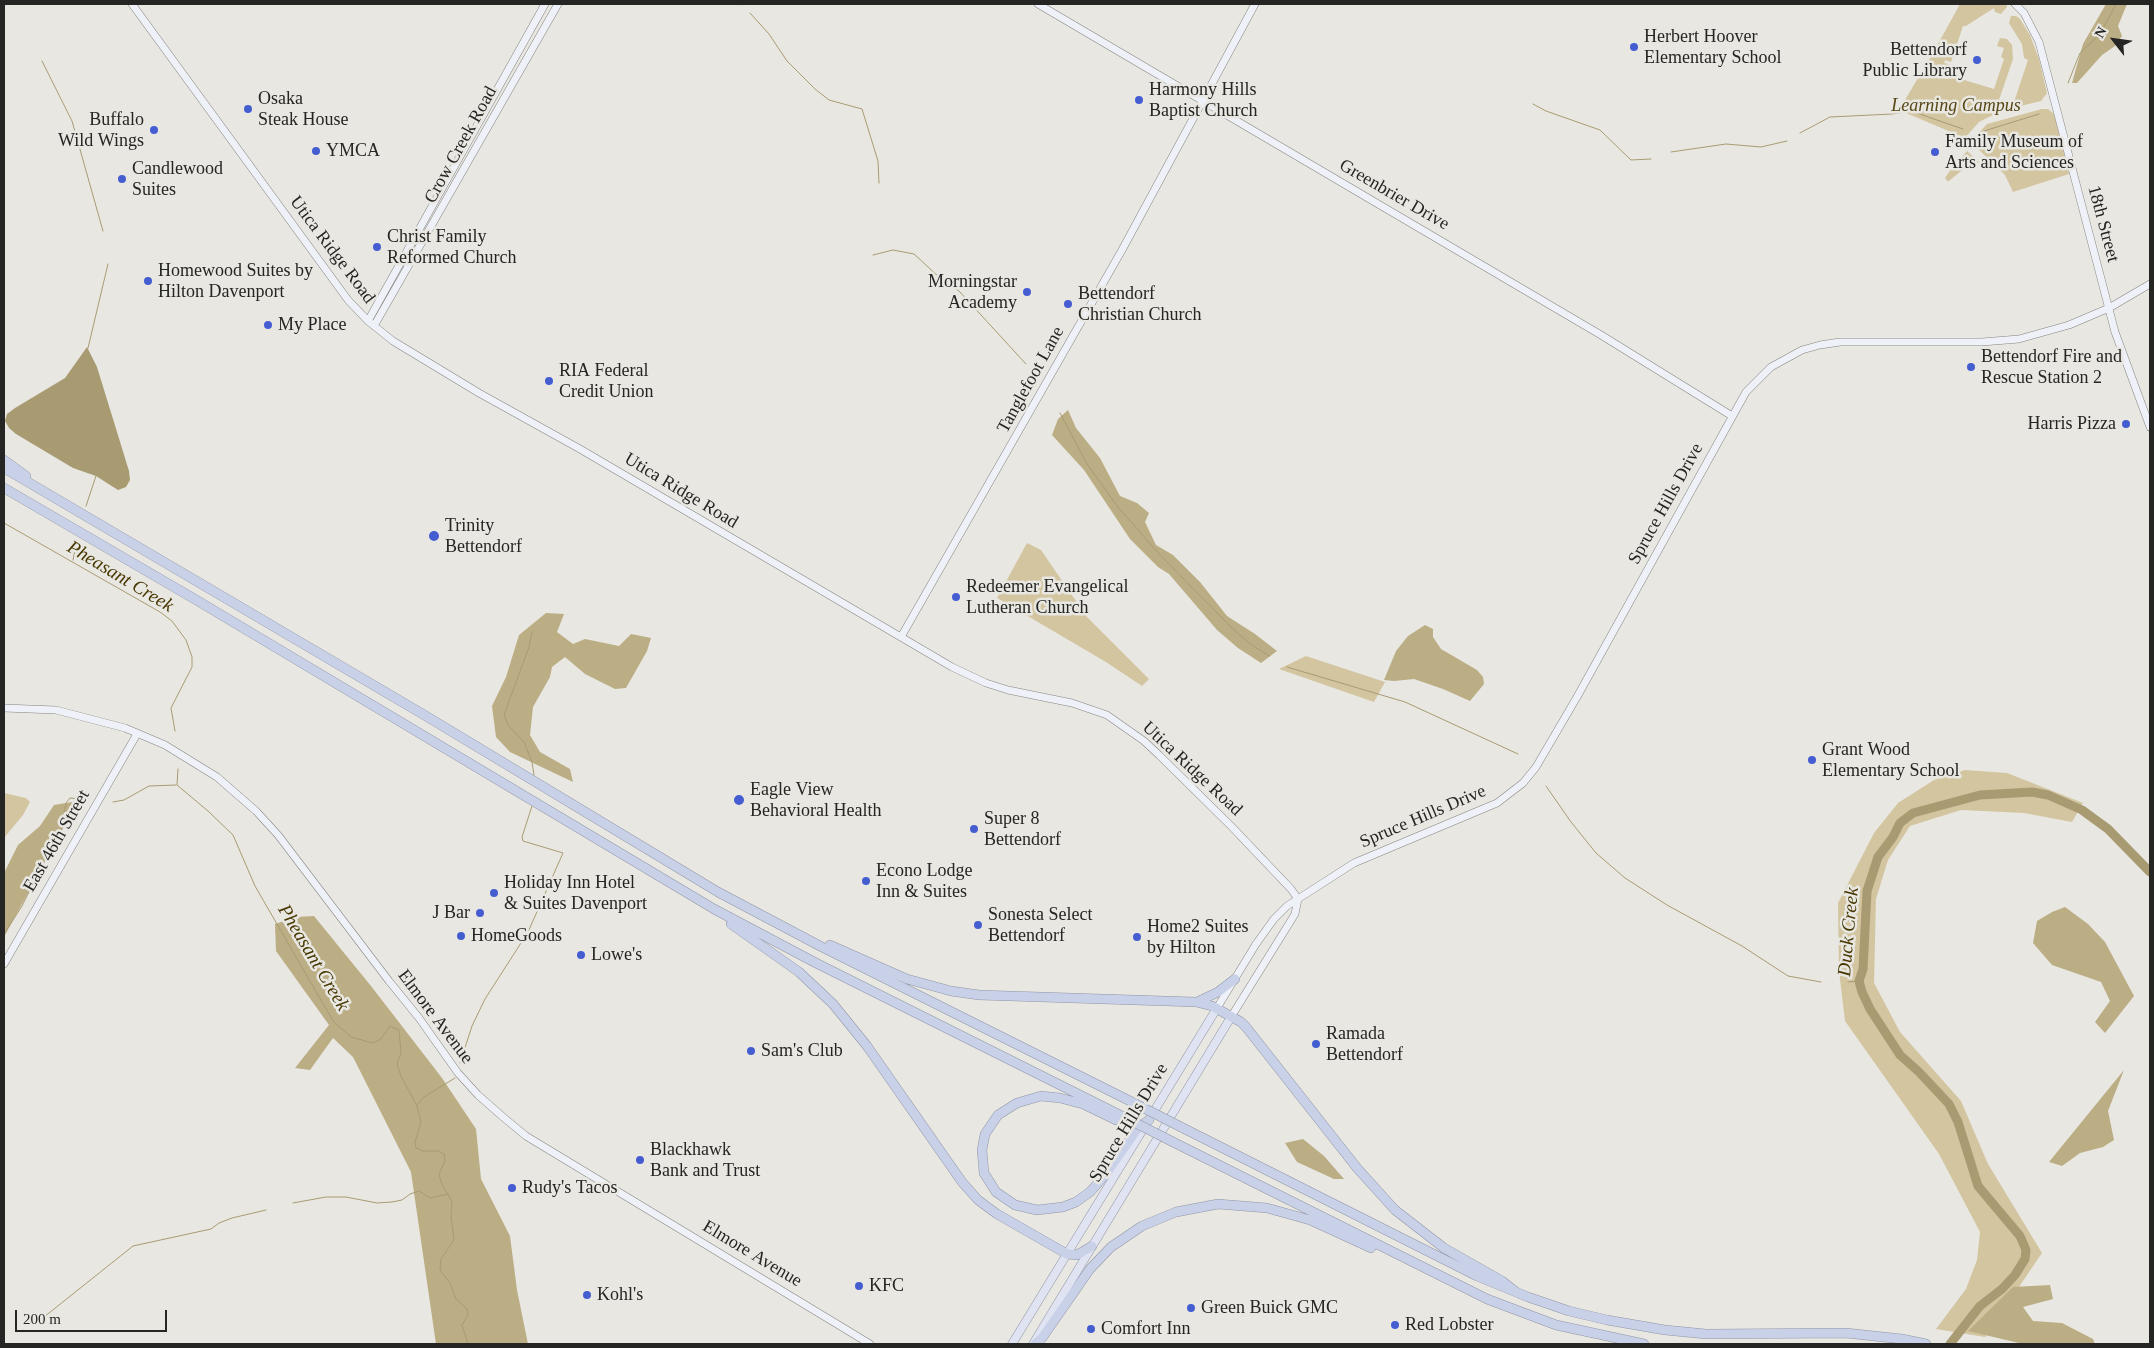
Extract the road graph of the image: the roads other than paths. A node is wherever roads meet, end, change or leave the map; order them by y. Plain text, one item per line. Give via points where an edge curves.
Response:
1 (132, 4) edge
2 (545, 4) edge
3 (558, 4) edge
4 (1038, 4) edge
5 (1255, 4) edge
6 (2015, 4) edge
7 (1203, 101) junction
8 (2150, 284) edge
9 (2109, 308) junction
10 (371, 324) junction
11 (1732, 416) junction
12 (2150, 426) edge
13 (4, 460) edge
14 (4, 468) edge
15 (4, 489) edge
16 (51, 497) junction
17 (901, 637) junction
18 (4, 708) edge
19 (138, 734) junction
20 (1298, 899) junction
21 (714, 909) junction
22 (802, 937) junction
23 (4, 964) edge
24 (1235, 979) junction
25 (1196, 1002) junction
26 (1217, 1008) junction
27 (1232, 1017) junction
28 (1125, 1120) junction
29 (1148, 1124) junction
30 (1092, 1246) junction
31 (1386, 1249) junction
32 (1067, 1254) junction
33 (1516, 1292) junction
34 (870, 1344) edge
35 (1012, 1344) edge
36 (1034, 1344) edge
37 (1644, 1344) edge
38 (1926, 1344) edge

1 - 10 main road, Utica Ridge Road via 317,259
2 - 10 main road, Crow Creek Road
3 - 10 main road, Crow Creek Road
4 - 7 main road, Greenbrier Drive
5 - 7 main road, Tanglefoot Lane
6 - 9 main road, 18th Street via 2039,42
7 - 11 main road, Greenbrier Drive
7 - 17 main road, Tanglefoot Lane via 1054,373
8 - 9 main road, Spruce Hills Drive
9 - 11 main road, Spruce Hills Drive via 2069,325 2019,339 1840,342 1802,350 1771,367 1746,392
9 - 12 main road, 18th Street
10 - 17 main road, Utica Ridge Road via 443,372
11 - 20 main road, Spruce Hills Drive via 1577,697 1524,783 1497,803 1354,863
13 - 16 highway via 36,482
14 - 16 highway
15 - 21 highway
16 - 22 highway via 426,716 678,870
17 - 20 main road, Utica Ridge Road via 986,683 1072,703 1107,715 1159,755 1291,888
18 - 19 main road, Elmore Avenue via 56,710
19 - 23 main road, East 46th Street
19 - 34 main road, Elmore Avenue via 203,767 256,811 278,835 458,1072 503,1118 526,1136
20 - 24 main road, Spruce Hills Drive via 1274,919
20 - 27 main road, Spruce Hills Drive via 1295,914
21 - 28 highway
21 - 32 highway via 722,918 800,972 833,1004 867,1046 970,1192 997,1214
22 - 25 highway via 823,941 907,979 957,992
22 - 33 highway, bridge via 1462,1268
24 - 25 highway via 1218,992
24 - 26 main road, Spruce Hills Drive
25 - 26 highway
26 - 27 highway
26 - 29 main road, Spruce Hills Drive
27 - 30 main road, Spruce Hills Drive
27 - 33 highway via 1246,1027 1357,1168 1395,1210 1436,1243
28 - 29 highway, bridge
28 - 29 highway via 1067,1099 1048,1096 1025,1100 1004,1110 989,1127 982,1150 984,1173 996,1192 1015,1205 1054,1210 1070,1205 1099,1183 1138,1128
29 - 31 highway, bridge via 1173,1142
29 - 32 main road, Spruce Hills Drive
30 - 32 highway via 1077,1255
30 - 36 main road, Spruce Hills Drive
31 - 36 highway via 1372,1249 1310,1220 1267,1208 1218,1204 1176,1212 1142,1226 1111,1247 1090,1269 1042,1338
31 - 37 highway via 1520,1313 1584,1333
32 - 35 main road, Spruce Hills Drive
33 - 38 highway via 1569,1311 1650,1328 1706,1334 1846,1334

